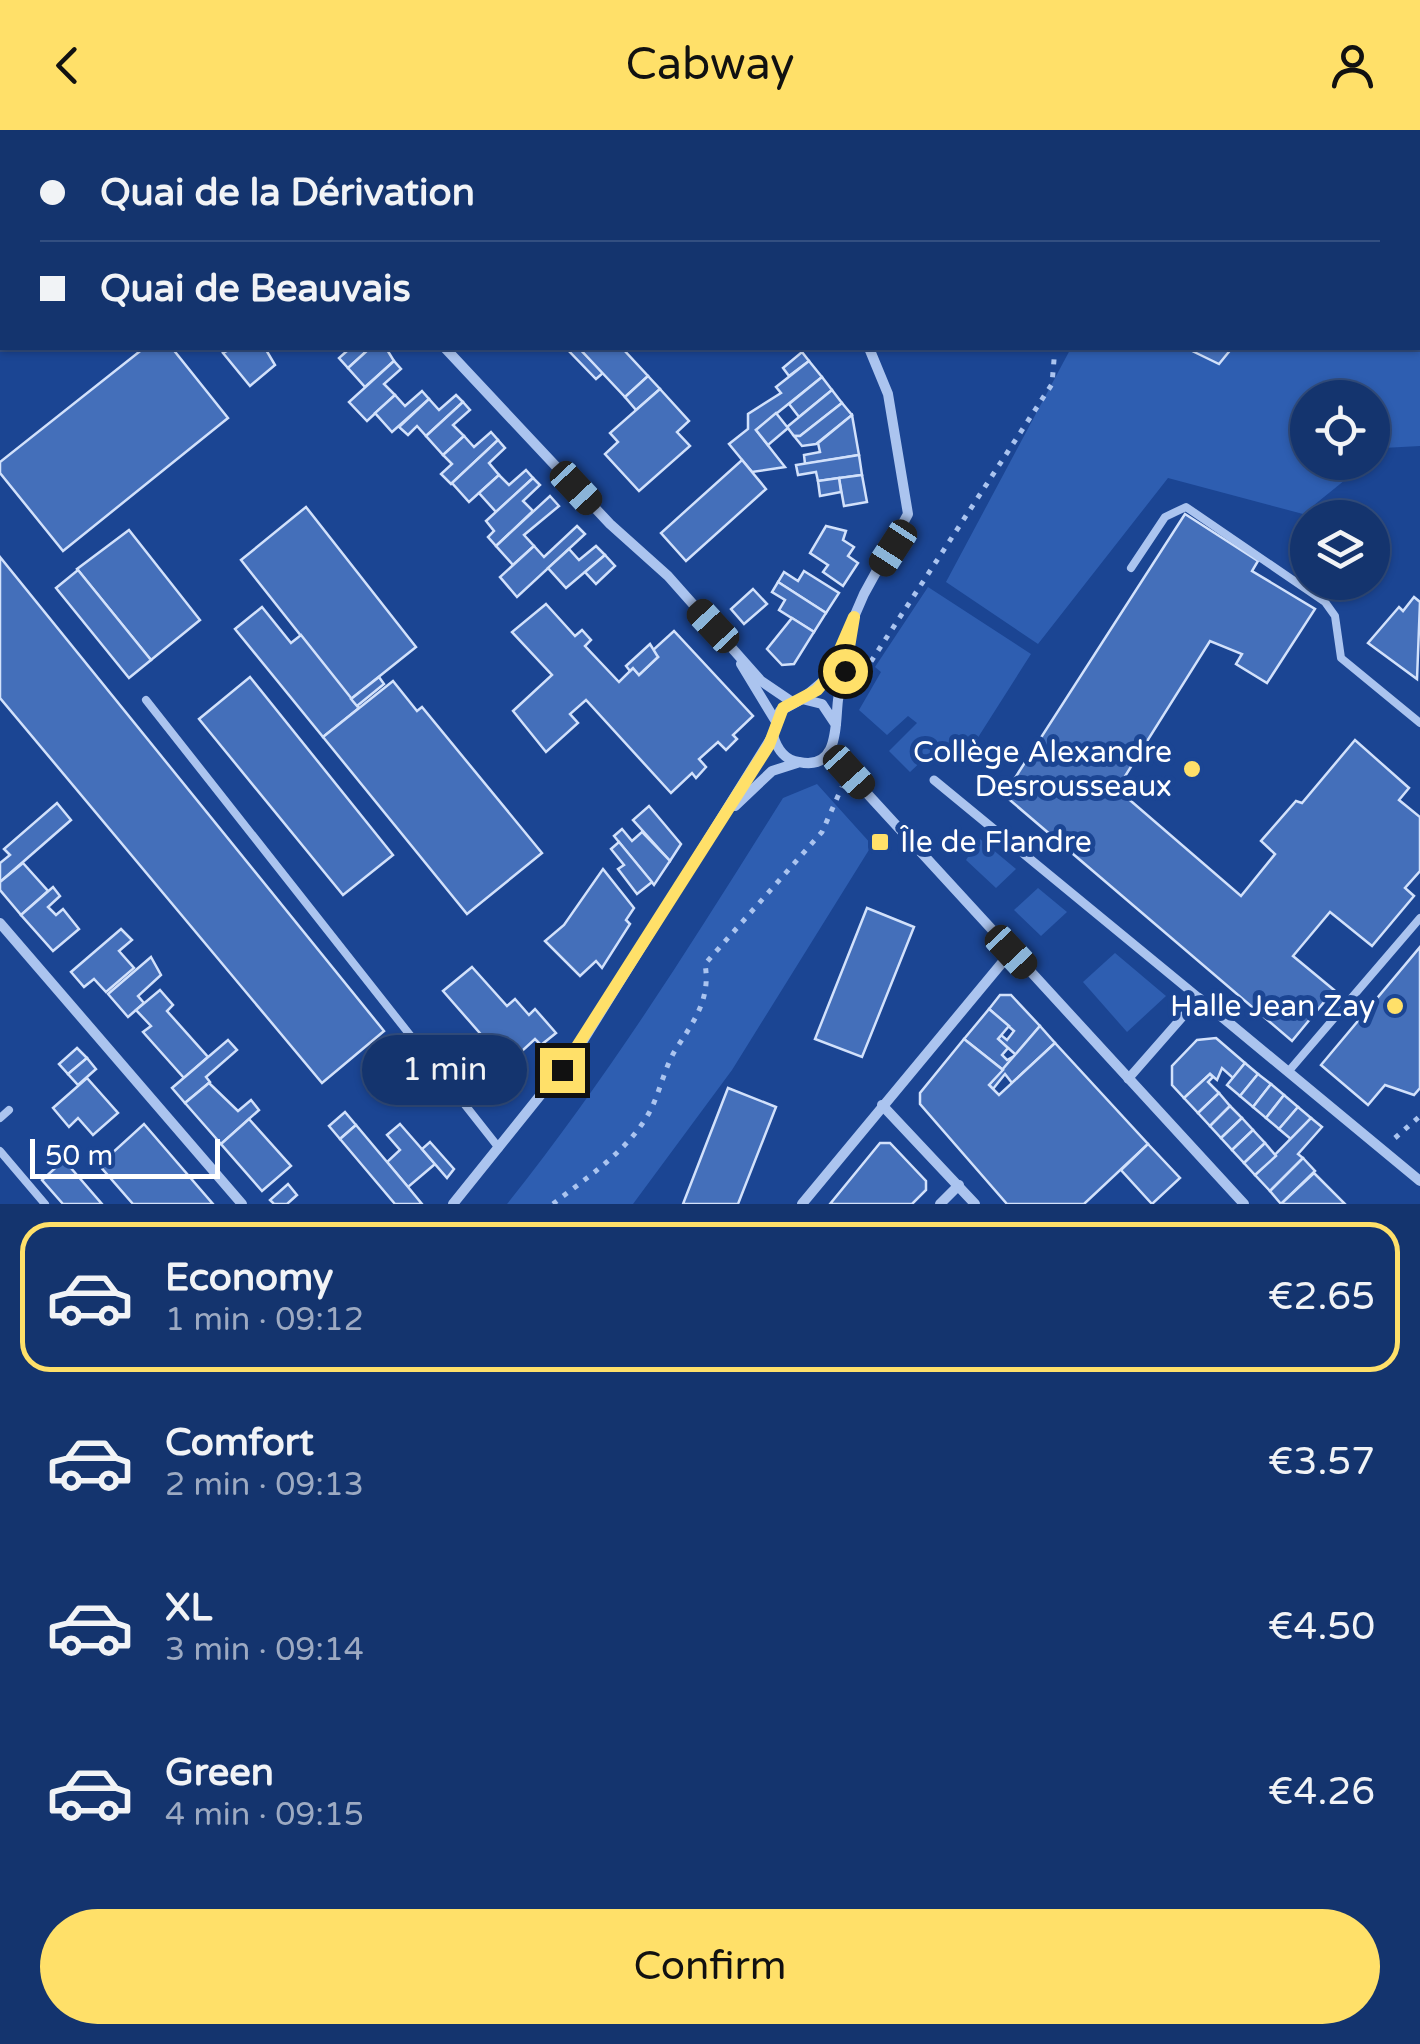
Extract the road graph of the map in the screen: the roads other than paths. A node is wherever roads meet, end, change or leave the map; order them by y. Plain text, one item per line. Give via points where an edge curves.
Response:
1 (447, 350) edge
2 (870, 350) edge
3 (1131, 568) dead end
4 (854, 617) junction
5 (734, 650) junction
6 (146, 700) dead end
7 (797, 701) junction
8 (775, 720) junction
9 (836, 724) junction
10 (1420, 724) edge
11 (773, 735) junction
12 (829, 752) junction
13 (799, 762) junction
14 (934, 780) dead end
15 (724, 818) junction
16 (1420, 918) edge
17 (0, 923) edge
18 (1011, 952) junction
19 (1199, 998) junction
20 (1288, 1072) junction
21 (1128, 1079) junction
22 (882, 1105) junction
23 (10, 1110) dead end
24 (0, 1118) edge
25 (499, 1148) junction
26 (0, 1151) edge
27 (1420, 1182) edge
28 (959, 1185) junction
29 (45, 1204) edge
30 (242, 1204) edge
31 (453, 1204) edge
32 (802, 1204) edge
33 (940, 1204) edge
34 (976, 1204) edge
35 (1244, 1204) edge

1 - 5 street
2 - 4 street via 892,409 908,514
3 - 10 lane via 1165,517 1186,506 1325,602 1335,616 1341,658
4 - 7 street via 828,677
4 - 9 street
5 - 7 street via 771,690
5 - 8 street
6 - 25 lane
7 - 8 street
7 - 9 street via 826,707
8 - 11 street
9 - 12 street
11 - 13 street via 782,753
11 - 15 street
12 - 13 street
12 - 18 street
13 - 15 street via 764,777
14 - 19 street
15 - 25 street via 579,1047
16 - 20 lane
17 - 30 street
18 - 21 street
18 - 22 street
19 - 20 street
19 - 21 street
20 - 27 street
21 - 35 street
22 - 28 street
22 - 32 street
23 - 24 lane
25 - 31 street
26 - 29 lane
28 - 33 street
28 - 34 street

